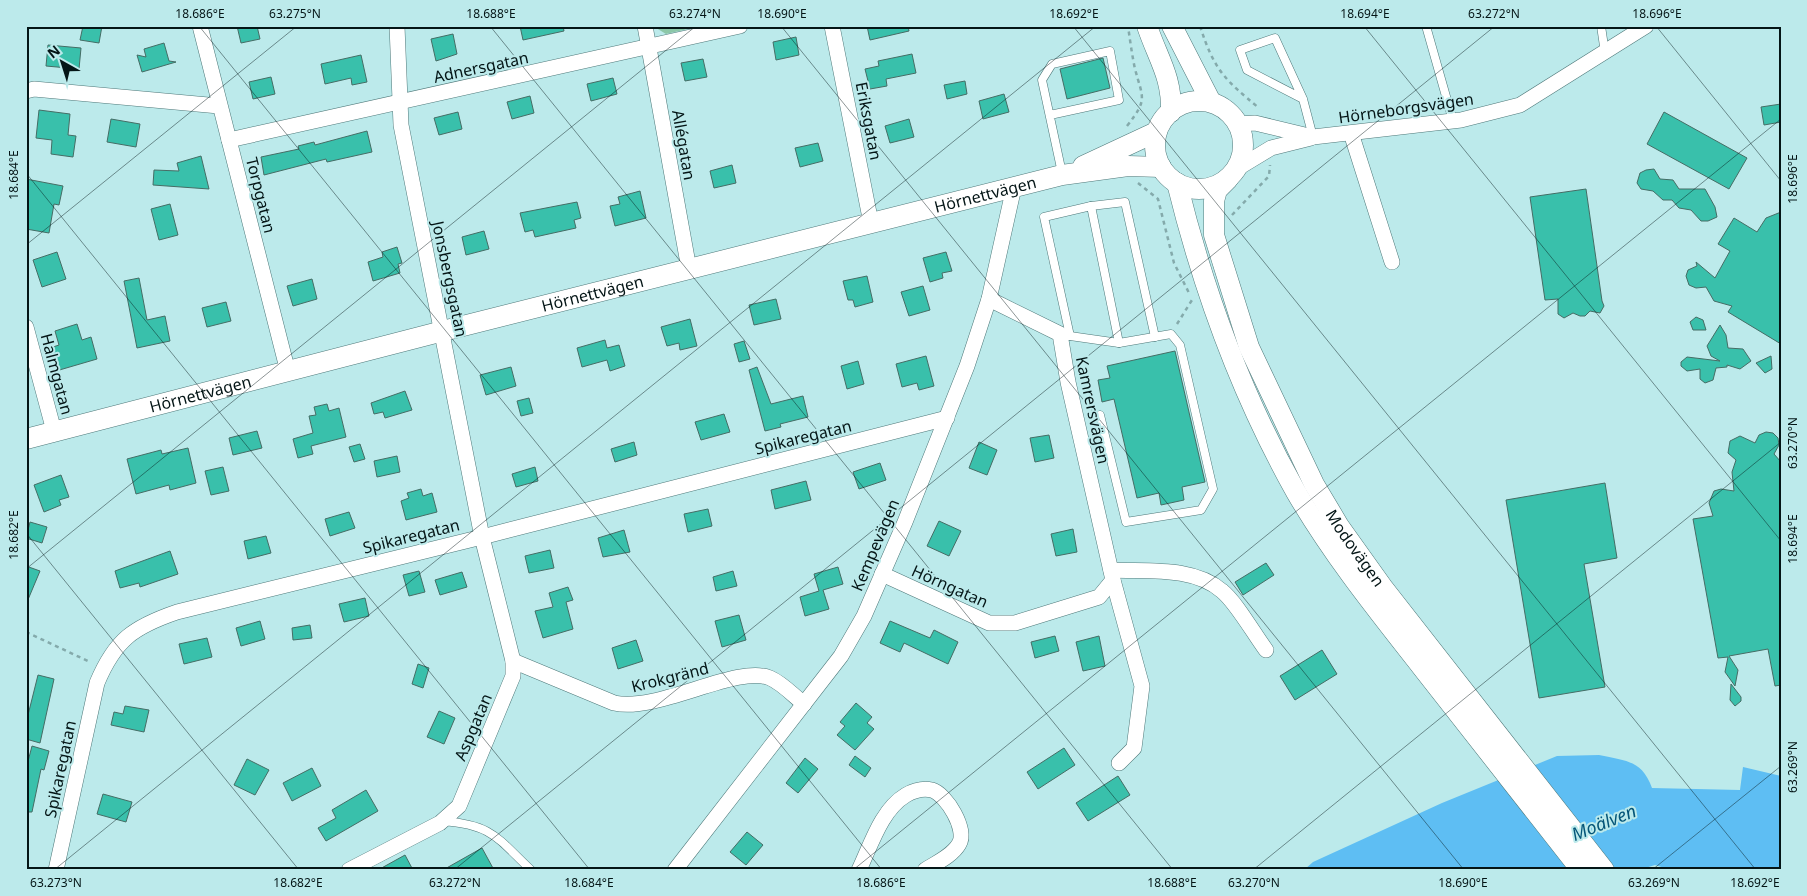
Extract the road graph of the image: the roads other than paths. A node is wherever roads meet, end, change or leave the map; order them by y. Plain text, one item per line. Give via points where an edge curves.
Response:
1 (200, 26) edge
2 (397, 26) edge
3 (645, 26) edge
4 (740, 26) edge
5 (832, 26) edge
6 (1148, 26) edge
7 (1172, 26) edge
8 (1426, 26) edge
9 (1600, 26) edge
10 (1646, 26) edge
11 (650, 48) junction
12 (1606, 53) junction
13 (30, 90) edge
14 (1303, 99) junction
15 (1211, 102) junction
16 (398, 103) junction
17 (219, 106) junction
18 (1171, 112) junction
19 (1050, 115) junction
20 (1453, 121) junction
21 (1238, 124) junction
22 (1156, 132) junction
23 (1351, 133) junction
24 (1312, 138) junction
25 (229, 140) junction
26 (1161, 167) junction
27 (1233, 173) junction
28 (1062, 175) junction
29 (1177, 183) junction
30 (1014, 187) junction
31 (1091, 206) junction
32 (871, 223) junction
33 (1392, 262) dead end
34 (689, 269) junction
35 (988, 299) junction
36 (26, 327) edge
37 (443, 331) junction
38 (1065, 335) junction
39 (1155, 337) junction
40 (1119, 343) junction
41 (288, 372) junction
42 (1100, 415) dead end
43 (947, 418) junction
44 (54, 431) junction
45 (26, 439) edge
46 (482, 537) junction
47 (882, 574) junction
48 (1112, 575) junction
49 (1266, 650) dead end
50 (513, 661) junction
51 (804, 704) junction
52 (1489, 739) junction
53 (1119, 763) dead end
54 (443, 821) junction
55 (56, 870) edge
56 (349, 870) edge
57 (531, 870) edge
58 (675, 870) edge
59 (859, 870) edge
60 (925, 870) edge
61 (1581, 870) edge
62 (1604, 870) edge

1 - 17 street, Torpgatan
2 - 16 street, Jonsbergsgatan
3 - 11 street, Allégatan
4 - 11 street, Adnersgatan
5 - 32 street, Eriksgatan
6 - 18 main road via 1168,77 1172,92
7 - 15 main road
8 - 20 lane
9 - 12 lane
10 - 12 street, Hörneborgsvägen
11 - 16 street, Adnersgatan
11 - 34 street, Allégatan
12 - 20 street, Hörneborgsvägen via 1520,105
13 - 17 street
14 - 14 lane via 1275,38 1240,50 1247,70
14 - 24 lane
15 - 18 main road via 1183,104
15 - 21 main road via 1222,107
16 - 25 street, Adnersgatan
16 - 37 street, Jonsbergsgatan
17 - 25 street, Torpgatan
18 - 22 main road
19 - 19 lane via 1042,80 1052,64 1110,51 1119,100
19 - 28 lane
20 - 23 street, Hörneborgsvägen
21 - 24 street, Hörneborgsvägen via 1256,123
21 - 27 main road via 1243,146
22 - 26 main road via 1156,152
22 - 28 main road
23 - 24 street, Hörneborgsvägen
23 - 33 street
24 - 27 street via 1271,148
25 - 41 street, Torpgatan
26 - 28 main road, Hörnettvägen via 1128,166
26 - 29 main road
27 - 29 main road via 1216,186 1203,189
27 - 52 main road, Modovägen via 1218,190 1214,201 1214,235 1249,347 1314,484 1339,526
28 - 30 main road, Hörnettvägen
29 - 52 main road, Modovägen via 1194,248 1231,352 1297,493 1369,600
30 - 32 main road, Hörnettvägen
30 - 35 street, Kempevägen
31 - 38 lane via 1044,217
31 - 39 lane via 1125,202
31 - 40 lane
32 - 34 main road, Hörnettvägen
34 - 37 main road, Hörnettvägen
35 - 38 street
35 - 43 street, Kempevägen
36 - 44 street, Halmgatan
37 - 41 main road, Hörnettvägen
37 - 46 street, Jonsbergsgatan
38 - 40 lane
38 - 48 street, Kamrersvägen via 1068,382
39 - 40 lane
39 - 42 lane via 1171,334 1180,345 1213,489 1201,510 1126,522
41 - 44 main road, Hörnettvägen
43 - 46 street, Spikaregatan
43 - 47 street, Kempevägen
44 - 45 main road, Hörnettvägen
46 - 50 street, Aspgatan
46 - 55 street, Spikaregatan via 177,612 147,622 125,638 109,656 96,683
47 - 48 street, Hörngatan via 989,622 1015,623 1099,598
47 - 51 street, Kempevägen via 864,616 841,656
48 - 49 street via 1188,574 1207,580 1224,592
48 - 53 street, Kamrersvägen via 1142,686 1134,748
50 - 51 street, Krokgränd via 626,706 758,675 771,678
50 - 54 street, Aspgatan via 513,676 459,806
51 - 58 street, Kempevägen
52 - 61 main road, Modovägen
52 - 62 main road, Modovägen
54 - 56 street, Aspgatan
54 - 57 lane via 463,822 487,830 504,841
59 - 60 street via 892,806 916,790 931,790 943,797 958,819 961,833 960,844

